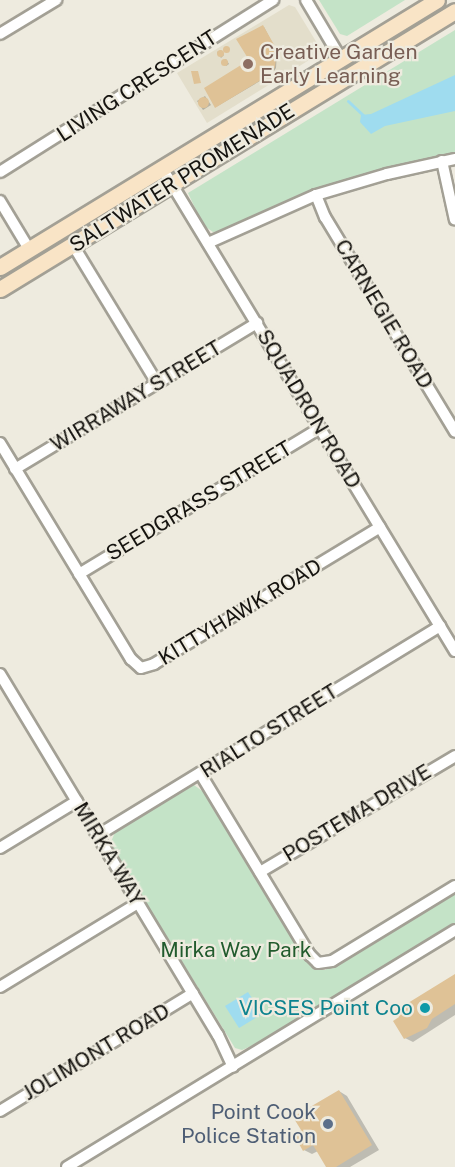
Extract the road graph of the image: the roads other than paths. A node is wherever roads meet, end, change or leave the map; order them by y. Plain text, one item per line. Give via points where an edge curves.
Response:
1 (57, 0) edge
2 (273, 0) edge
3 (306, 0) edge
4 (437, 0) edge
5 (455, 10) edge
6 (0, 34) edge
7 (341, 59) junction
8 (339, 81) junction
9 (455, 159) edge
10 (442, 161) junction
11 (162, 168) junction
12 (0, 172) edge
13 (172, 185) junction
14 (316, 195) junction
15 (0, 201) edge
16 (455, 220) edge
17 (208, 243) junction
18 (73, 245) junction
19 (29, 249) junction
20 (0, 267) edge
21 (0, 289) edge
22 (257, 323) junction
23 (158, 383) junction
24 (320, 428) junction
25 (455, 432) edge
26 (0, 443) edge
27 (15, 469) junction
28 (380, 527) junction
29 (79, 574) junction
30 (440, 626) junction
31 (455, 651) edge
32 (0, 674) edge
33 (455, 756) edge
34 (200, 773) junction
35 (77, 801) junction
36 (98, 836) junction
37 (0, 848) edge
38 (260, 872) junction
39 (455, 886) edge
40 (138, 903) junction
41 (455, 930) edge
42 (0, 987) edge
43 (193, 993) junction
44 (236, 1065) junction
45 (0, 1111) edge
46 (67, 1167) edge

1 - 6 street
2 - 12 street, LIVING CRESCENT
3 - 7 street
4 - 7 street, SALTWATER PROMENADE
5 - 8 street, SALTWATER PROMENADE
7 - 8 street
7 - 11 street, SALTWATER PROMENADE
8 - 13 street, SALTWATER PROMENADE
9 - 10 street
10 - 14 street
10 - 16 street
11 - 13 street, SQUADRON ROAD
11 - 19 street, SALTWATER PROMENADE
13 - 17 street, SQUADRON ROAD
13 - 18 street, SALTWATER PROMENADE
14 - 17 street
14 - 25 street, CARNEGIE ROAD via 325,217
15 - 19 street
17 - 22 street, SQUADRON ROAD
18 - 21 street, SALTWATER PROMENADE
18 - 23 street
19 - 20 street, SALTWATER PROMENADE
22 - 23 street, WIRRAWAY STREET
22 - 24 street, SQUADRON ROAD
23 - 27 street, WIRRAWAY STREET
24 - 28 street, SQUADRON ROAD
24 - 29 street, SEEDGRASS STREET
26 - 27 street, KITTYHAWK ROAD
27 - 29 street, KITTYHAWK ROAD
28 - 29 street, KITTYHAWK ROAD via 144,668 131,659
28 - 30 street, SQUADRON ROAD
30 - 31 street, SQUADRON ROAD
30 - 34 street, RIALTO STREET
32 - 35 street, MIRKA WAY
33 - 38 street, POSTEMA DRIVE
34 - 36 street, RIALTO STREET
34 - 38 street
35 - 36 street, MIRKA WAY
35 - 37 street
36 - 40 street, MIRKA WAY
38 - 39 street via 310,956 321,964
40 - 42 street
40 - 43 street, MIRKA WAY
41 - 44 street
43 - 44 street, MIRKA WAY
43 - 45 street, JOLIMONT ROAD
44 - 46 street

